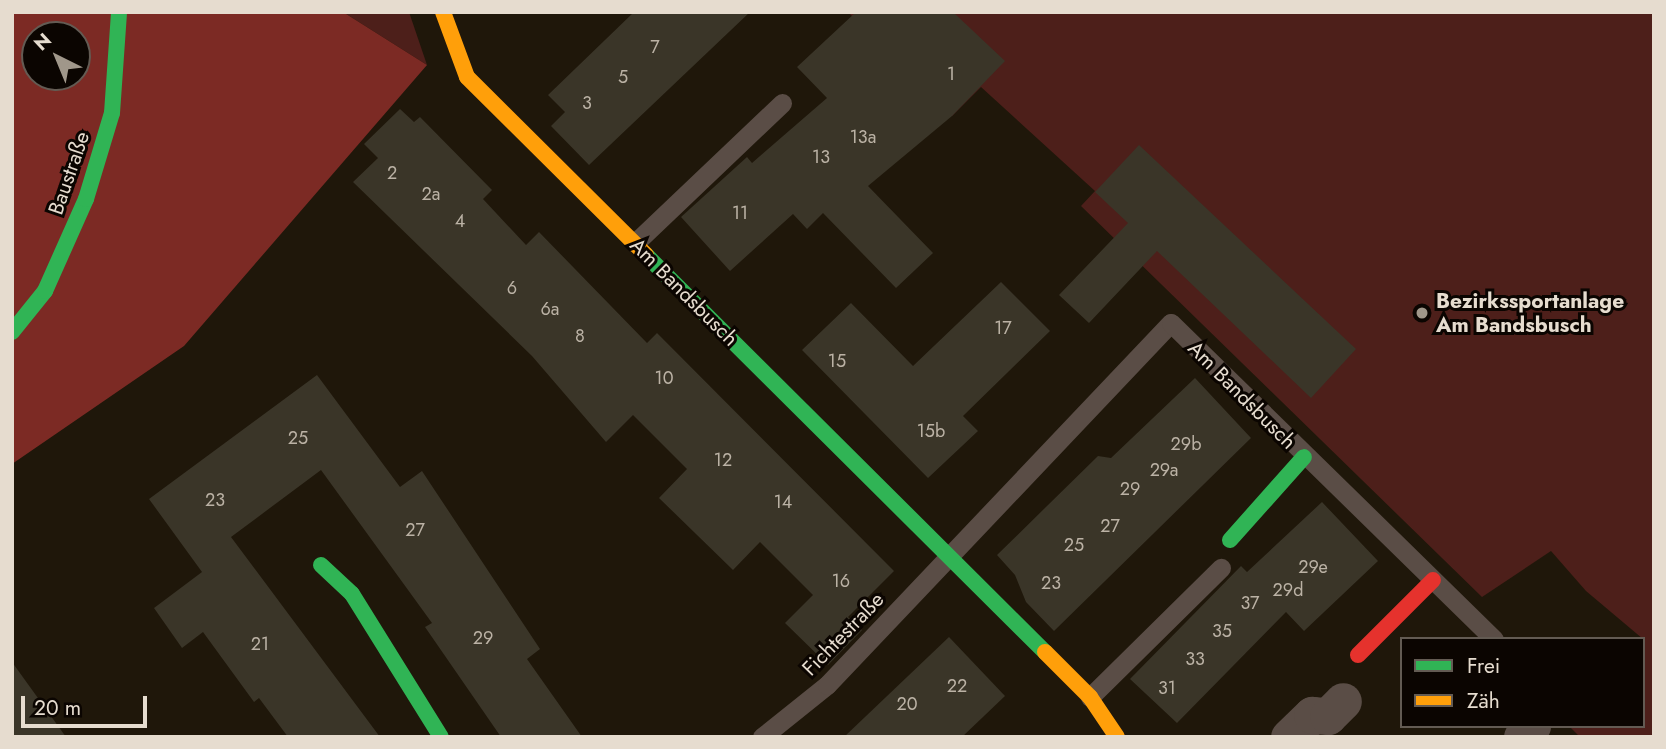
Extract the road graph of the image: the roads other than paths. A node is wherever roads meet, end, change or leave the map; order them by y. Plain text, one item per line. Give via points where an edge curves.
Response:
1 (119, 12) edge
2 (443, 12) edge
3 (782, 103) dead end
4 (635, 243) junction
5 (12, 332) edge
6 (1304, 457) junction
7 (1230, 540) dead end
8 (949, 556) junction
9 (321, 565) dead end
10 (1221, 568) dead end
11 (1433, 580) junction
12 (1492, 637) edge
13 (1358, 655) dead end
14 (1343, 701) dead end
15 (1102, 724) edge
16 (441, 737) edge
17 (762, 737) edge
18 (1289, 737) edge

1 - 5 street, Baustraße via 112,113 86,199 44,291
2 - 4 street, Am Bandsbusch via 467,77
3 - 4 lane
4 - 8 street, Am Bandsbusch
6 - 7 street, Am Bandsbusch
6 - 8 lane, Am Bandsbusch via 1171,323
6 - 11 lane, Am Bandsbusch
8 - 15 street, Am Bandsbusch
8 - 17 lane, Fichtestraße via 827,685
9 - 16 street via 352,594
10 - 15 lane, Am Bandsbusch
11 - 12 lane, Am Bandsbusch
11 - 13 street
14 - 18 street via 1328,716 1312,715

